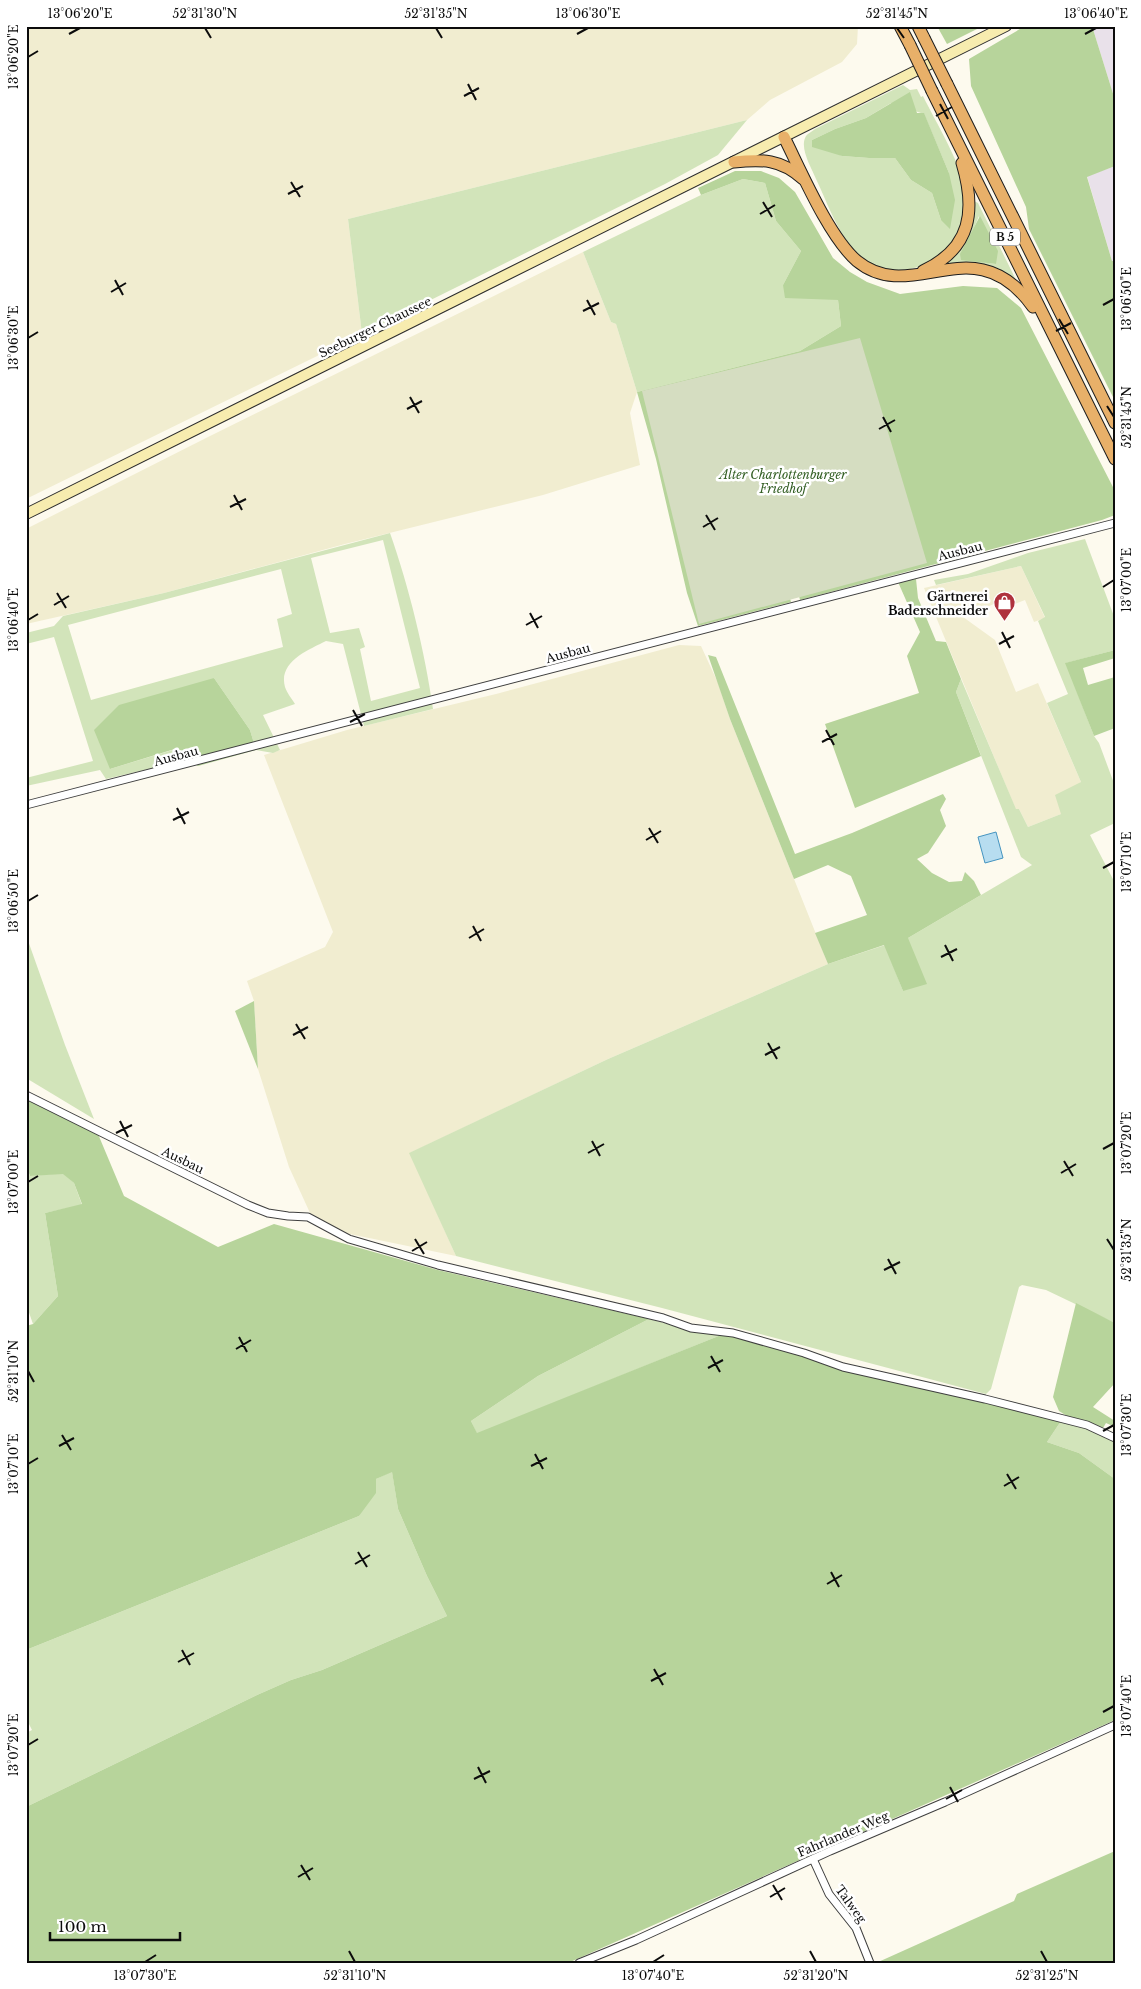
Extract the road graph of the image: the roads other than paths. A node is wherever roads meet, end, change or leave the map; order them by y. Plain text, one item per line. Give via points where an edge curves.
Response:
1 (900, 26) edge
2 (918, 26) edge
3 (1006, 26) edge
4 (949, 123) junction
5 (784, 137) junction
6 (734, 162) junction
7 (810, 188) junction
8 (916, 274) junction
9 (1061, 351) junction
10 (1115, 423) edge
11 (1115, 459) edge
12 (26, 514) edge
13 (1115, 523) edge
14 (26, 805) edge
15 (26, 1095) edge
16 (1115, 1438) edge
17 (1115, 1724) edge
18 (813, 1859) junction
19 (868, 1962) edge
20 (579, 1963) edge

1 - 4 highway, B 5, bridge
2 - 10 highway, B 5, bridge
3 - 5 main road, Seeburger Chaussee
4 - 8 highway via 970,194 967,224 948,255
4 - 9 highway, B 5
5 - 6 main road, Seeburger Chaussee
5 - 7 highway
6 - 7 highway via 759,159 773,162 796,172
6 - 12 main road, Seeburger Chaussee
7 - 8 highway via 838,238 858,261 893,275
8 - 9 highway via 971,268 1000,275 1024,294
9 - 11 highway, B 5
13 - 14 street, Ausbau
15 - 16 street, Ausbau via 248,1206 268,1213 308,1217 349,1239 438,1264 663,1318 691,1328 733,1333 843,1367 1086,1424
17 - 18 street, Fahrlander Weg
18 - 19 street, Talweg via 829,1894 863,1941
18 - 20 street, Fahrlander Weg

